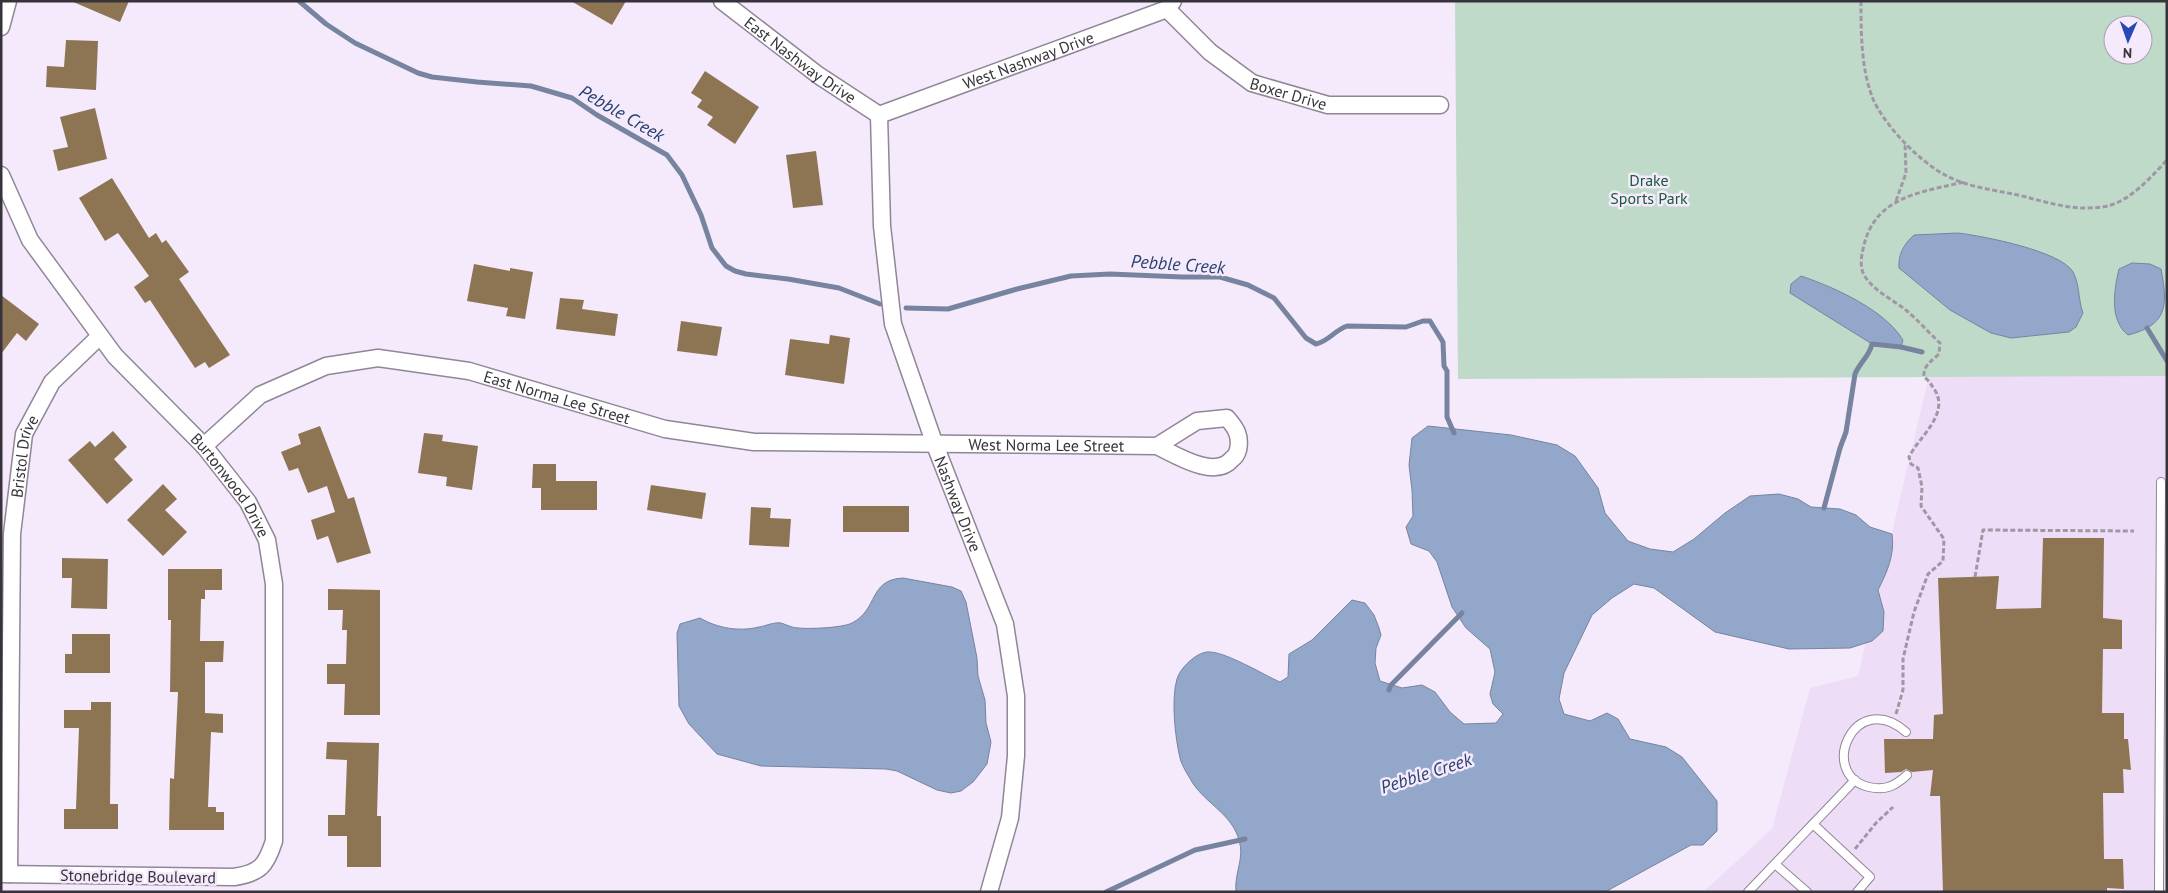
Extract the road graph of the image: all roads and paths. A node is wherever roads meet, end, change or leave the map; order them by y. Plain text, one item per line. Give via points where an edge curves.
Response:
1 (8, 1) edge
2 (722, 1) edge
3 (1861, 1) edge
4 (1170, 5) edge
5 (1, 26) edge
6 (1440, 105) dead end
7 (879, 115) junction
8 (1905, 142) junction
9 (2167, 160) edge
10 (1, 174) edge
11 (1964, 182) junction
12 (1896, 202) junction
13 (100, 336) junction
14 (935, 445) junction
15 (204, 446) junction
16 (1157, 446) junction
17 (2161, 482) dead end
18 (2134, 530) dead end
19 (1975, 577) dead end
20 (1892, 722) junction
21 (1906, 732) dead end
22 (1907, 775) dead end
23 (1855, 780) junction
24 (1893, 807) dead end
25 (1813, 824) junction
26 (1849, 858) junction
27 (268, 860) joint
28 (1775, 864) junction
29 (5, 874) edge
30 (989, 892) edge
31 (1748, 892) edge
32 (1807, 892) edge
33 (1857, 892) edge
34 (2159, 892) edge

1 - 5 street
2 - 7 street, East Nashway Drive via 818,75
3 - 8 path via 1862,50 1873,99
4 - 6 street, Boxer Drive via 1210,52 1252,83 1328,105
4 - 7 street, West Nashway Drive
7 - 14 street, Nashway Drive via 882,226 893,324
8 - 11 path via 1931,166
8 - 12 path via 1906,173
9 - 11 path via 2121,200 2098,207 2064,206
10 - 13 street, Burtonwood Drive via 30,240
11 - 12 path via 1914,194
12 - 20 path via 1877,217 1867,235 1862,267 1864,275 1882,293 1907,311 1940,344 1939,354 1924,372 1938,397 1937,413 1909,458 1911,464 1918,468 1921,506 1944,539 1944,551 1943,561 1928,574 1914,612 1903,659 1903,690
13 - 15 street, Burtonwood Drive via 115,356
13 - 29 street, Bristol Drive via 52,382 24,434 12,534
14 - 15 street, East Norma Lee Street via 754,442 665,430 469,371 378,358 326,366 260,395
14 - 16 street, West Norma Lee Street
14 - 30 street, Nashway Drive via 1005,624 1016,696 1016,756 1010,818
15 - 27 street, Burtonwood Drive via 248,502 267,540 274,584 274,841
16 - 16 street, West Norma Lee Street via 1190,462 1216,468 1227,465 1238,454 1240,441 1236,428 1227,418 1197,421
17 - 34 lane
18 - 19 path via 1983,530
20 - 21 lane
20 - 23 lane via 1875,719 1864,722 1847,738 1844,760
22 - 23 lane via 1898,783 1882,788 1865,786
23 - 25 lane
24 - 26 path
25 - 26 lane
25 - 28 lane
26 - 33 lane via 1870,878
27 - 29 street, Stonebridge Boulevard via 253,874 234,877
28 - 31 lane
28 - 32 lane

